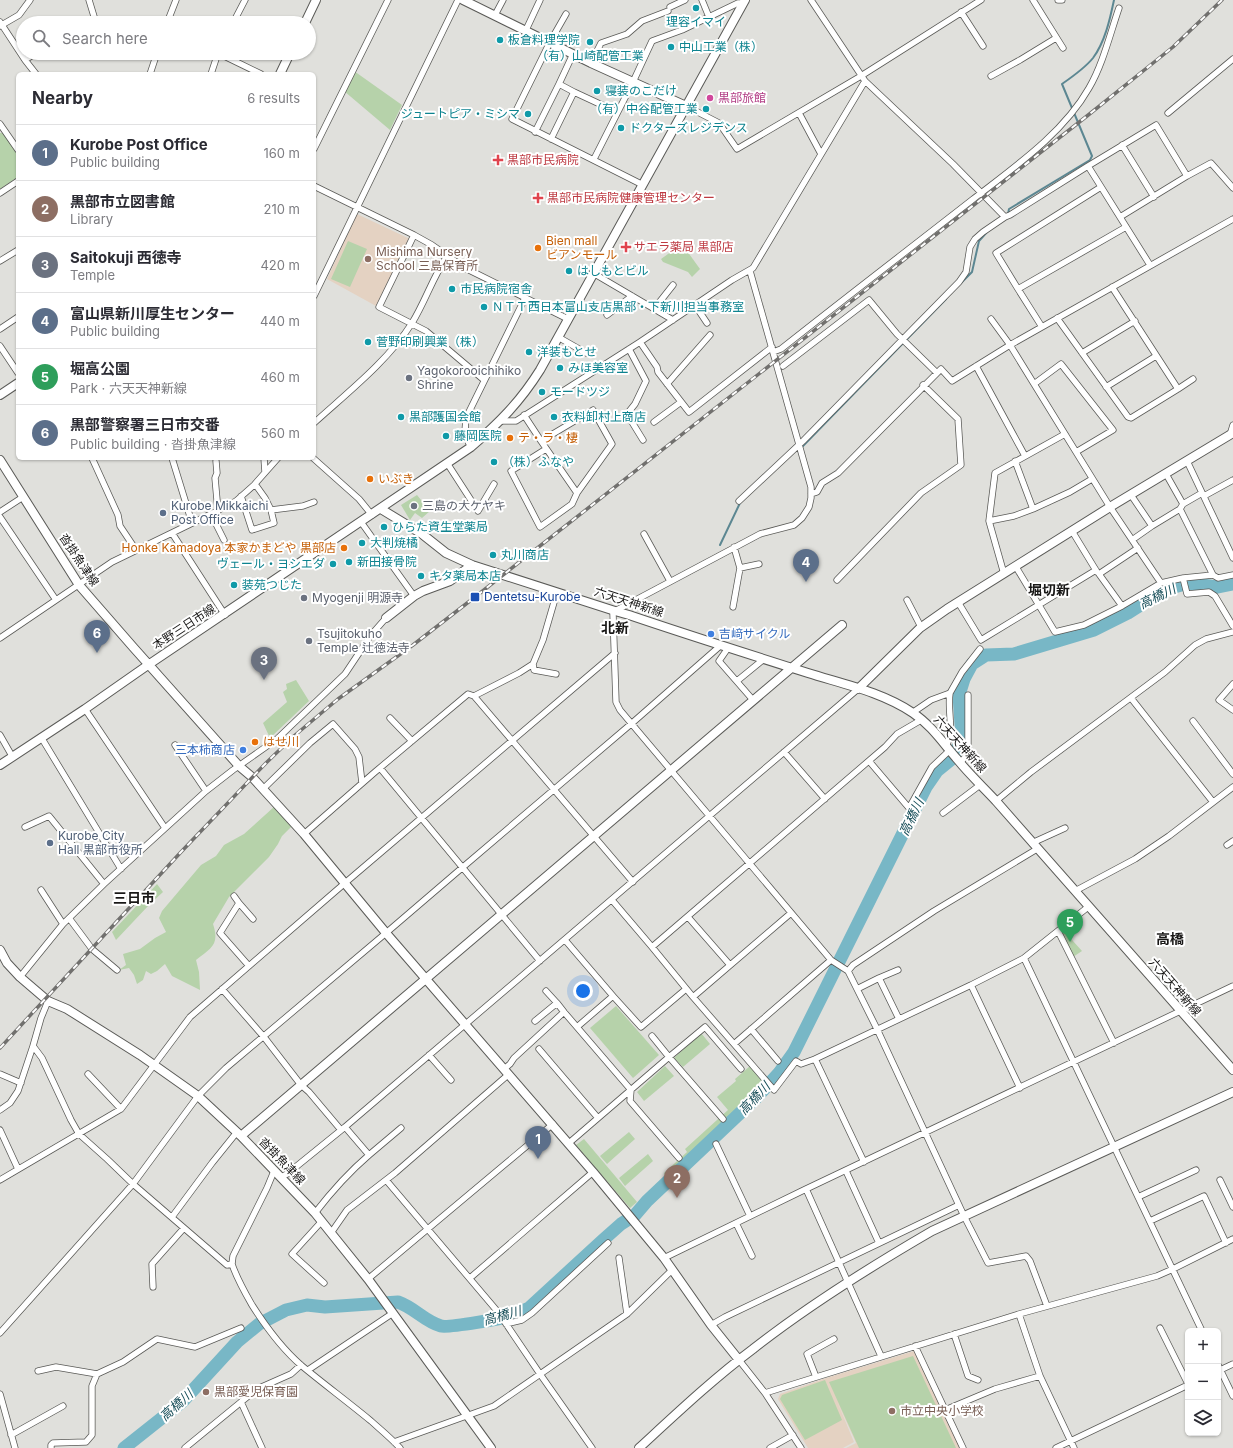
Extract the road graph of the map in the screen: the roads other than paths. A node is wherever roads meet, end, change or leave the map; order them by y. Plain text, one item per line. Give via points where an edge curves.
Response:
1 (30, 0) edge
2 (89, 0) edge
3 (176, 0) edge
4 (245, 0) edge
5 (316, 0) edge
6 (388, 0) edge
7 (458, 0) edge
8 (463, 0) edge
9 (503, 0) edge
10 (540, 0) edge
11 (685, 0) edge
12 (702, 0) edge
13 (811, 0) edge
14 (981, 0) edge
15 (1033, 0) edge
16 (1058, 0) edge
17 (1062, 0) edge
18 (744, 2) edge
19 (1119, 8) dead end
20 (961, 12) junction
21 (566, 14) dead end
22 (495, 15) junction
23 (17, 16) edge
24 (94, 16) edge
25 (170, 16) edge
26 (237, 16) edge
27 (308, 16) edge
28 (16, 17) edge
29 (710, 17) junction
30 (1, 25) edge
31 (526, 30) junction
32 (1056, 38) junction
33 (550, 42) junction
34 (983, 46) dead end
35 (16, 47) edge
36 (1063, 48) dead end
37 (573, 54) junction
38 (1233, 59) edge
39 (25, 60) edge
40 (155, 60) edge
41 (216, 60) edge
42 (232, 60) edge
43 (287, 60) edge
44 (591, 63) junction
45 (34, 72) edge
46 (151, 72) edge
47 (212, 72) edge
48 (257, 72) edge
49 (281, 72) edge
50 (991, 76) dead end
51 (863, 79) junction
52 (633, 82) junction
53 (559, 84) junction
54 (574, 92) junction
55 (686, 106) junction
56 (617, 112) junction
57 (799, 113) junction
58 (1168, 114) dead end
59 (1, 127) edge
60 (535, 132) junction
61 (551, 139) junction
62 (316, 144) edge
63 (1122, 145) junction
64 (16, 147) edge
65 (821, 154) junction
66 (594, 159) junction
67 (1088, 166) junction
68 (1188, 176) junction
69 (16, 182) edge
70 (1232, 184) edge
71 (643, 185) junction
72 (316, 187) edge
73 (1101, 187) junction
74 (982, 192) junction
75 (0, 193) edge
76 (1154, 196) junction
77 (357, 206) junction
78 (1005, 217) junction
79 (1120, 218) junction
80 (1233, 219) edge
81 (1126, 227) junction
82 (414, 235) junction
83 (16, 251) edge
84 (447, 256) junction
85 (0, 262) edge
86 (1150, 265) junction
87 (750, 271) junction
88 (593, 273) junction
89 (673, 284) dead end
90 (1112, 287) junction
91 (1018, 289) junction
92 (316, 292) edge
93 (632, 296) junction
94 (525, 298) junction
95 (695, 305) junction
96 (654, 309) junction
97 (607, 315) dead end
98 (16, 318) edge
99 (1057, 318) junction
100 (568, 319) junction
101 (991, 319) dead end
102 (673, 320) junction
103 (1135, 321) junction
104 (412, 323) junction
105 (707, 323) dead end
106 (1042, 327) junction
107 (0, 329) edge
108 (710, 334) dead end
109 (558, 338) junction
110 (902, 339) junction
111 (640, 342) junction
112 (1010, 345) junction
113 (0, 346) edge
114 (629, 349) junction
115 (772, 350) junction
116 (586, 353) dead end
117 (1082, 353) junction
118 (1156, 356) junction
119 (783, 366) dead end
120 (976, 366) junction
121 (16, 370) edge
122 (936, 372) junction
123 (1193, 379) dead end
124 (484, 380) junction
125 (16, 384) edge
126 (667, 384) junction
127 (1034, 384) junction
128 (923, 385) junction
129 (1106, 387) junction
130 (1178, 389) junction
131 (0, 395) edge
132 (681, 402) junction
133 (524, 415) junction
134 (316, 421) edge
135 (500, 421) junction
136 (654, 422) dead end
137 (1233, 425) edge
138 (1065, 434) junction
139 (1232, 434) edge
140 (643, 440) dead end
141 (541, 441) junction
142 (799, 444) junction
143 (471, 448) junction
144 (546, 448) junction
145 (1076, 452) junction
146 (1025, 456) junction
147 (0, 460) edge
148 (93, 460) edge
149 (173, 460) edge
150 (264, 460) edge
151 (276, 460) edge
152 (315, 460) edge
153 (216, 461) dead end
154 (1016, 461) junction
155 (1187, 461) junction
156 (447, 464) junction
157 (266, 472) junction
158 (1166, 474) junction
159 (1092, 479) junction
160 (1233, 480) edge
161 (255, 484) junction
162 (494, 484) dead end
163 (577, 493) junction
164 (811, 494) junction
165 (1131, 495) junction
166 (1203, 495) junction
167 (241, 496) junction
168 (23, 497) junction
169 (314, 502) dead end
170 (740, 502) dead end
171 (1182, 506) junction
172 (1110, 507) junction
173 (380, 509) junction
174 (1033, 509) junction
175 (271, 510) junction
176 (218, 511) junction
177 (0, 512) edge
178 (211, 514) junction
179 (372, 515) junction
180 (0, 517) edge
181 (989, 521) junction
182 (361, 522) junction
183 (192, 523) junction
184 (1152, 526) junction
185 (1072, 531) junction
186 (172, 533) junction
187 (644, 534) dead end
188 (224, 540) dead end
189 (1132, 540) junction
190 (734, 547) junction
191 (1138, 548) junction
192 (136, 550) junction
193 (1233, 558) edge
194 (759, 564) dead end
195 (472, 565) junction
196 (1016, 567) junction
197 (740, 568) junction
198 (1097, 572) junction
199 (1004, 574) junction
200 (1213, 575) junction
201 (1233, 575) edge
202 (1183, 578) junction
203 (837, 580) dead end
204 (670, 581) junction
205 (1162, 583) junction
206 (79, 585) junction
207 (558, 592) junction
208 (414, 596) junction
209 (56, 600) junction
210 (907, 600) dead end
211 (958, 602) junction
212 (1039, 605) junction
213 (1122, 606) junction
214 (733, 607) dead end
215 (615, 611) junction
216 (225, 614) junction
217 (386, 618) joint
218 (842, 625) dead end
219 (1233, 626) edge
220 (921, 627) junction
221 (1233, 632) edge
222 (0, 638) edge
223 (724, 647) junction
224 (980, 649) dead end
225 (615, 653) junction
226 (764, 659) junction
227 (533, 664) junction
228 (148, 665) junction
229 (791, 667) junction
230 (556, 674) dead end
231 (737, 681) junction
232 (1233, 684) edge
233 (858, 689) junction
234 (950, 693) junction
235 (968, 695) dead end
236 (474, 696) junction
237 (1131, 698) junction
238 (753, 700) junction
239 (85, 709) junction
240 (1233, 710) edge
241 (912, 713) junction
242 (390, 718) dead end
243 (921, 720) junction
244 (1193, 721) dead end
245 (631, 724) junction
246 (0, 735) edge
247 (41, 737) junction
248 (412, 741) junction
249 (512, 741) junction
250 (175, 745) dead end
251 (948, 748) junction
252 (784, 752) junction
253 (12, 756) junction
254 (869, 761) junction
255 (958, 761) junction
256 (0, 765) edge
257 (239, 766) junction
258 (380, 768) junction
259 (671, 771) junction
260 (1233, 774) edge
261 (362, 783) junction
262 (980, 785) junction
263 (1233, 787) edge
264 (263, 789) junction
265 (554, 790) junction
266 (206, 791) junction
267 (825, 799) junction
268 (996, 801) junction
269 (1213, 802) junction
270 (944, 813) dead end
271 (709, 817) junction
272 (421, 818) junction
273 (25, 827) dead end
274 (165, 828) junction
275 (1065, 828) dead end
276 (304, 834) junction
277 (594, 836) junction
278 (1233, 842) edge
279 (1227, 845) dead end
280 (1035, 846) junction
281 (749, 865) junction
282 (463, 867) junction
283 (121, 869) junction
284 (633, 882) junction
285 (345, 883) junction
286 (104, 884) junction
287 (41, 890) dead end
288 (1075, 891) junction
289 (234, 896) dead end
290 (612, 900) junction
291 (239, 903) junction
292 (1088, 907) junction
293 (502, 914) junction
294 (791, 914) junction
295 (688, 917) junction
296 (69, 918) junction
297 (253, 919) dead end
298 (63, 924) junction
299 (1058, 930) junction
300 (386, 933) junction
301 (565, 940) junction
302 (652, 947) junction
303 (0, 950) edge
304 (1024, 958) junction
305 (831, 960) junction
306 (540, 961) junction
307 (730, 965) junction
308 (249, 966) junction
309 (117, 970) dead end
310 (898, 970) dead end
311 (848, 971) junction
312 (20, 977) junction
313 (426, 978) junction
314 (879, 978) junction
315 (971, 985) junction
316 (1233, 986) edge
317 (222, 989) junction
318 (686, 989) junction
319 (857, 989) junction
320 (546, 991) dead end
321 (613, 996) junction
322 (693, 997) junction
323 (48, 1001) junction
324 (557, 1003) junction
325 (564, 1012) junction
326 (1180, 1012) junction
327 (899, 1019) junction
328 (535, 1021) dead end
329 (466, 1024) junction
330 (577, 1027) junction
331 (751, 1029) junction
332 (877, 1029) junction
333 (652, 1036) dead end
334 (264, 1037) junction
335 (1114, 1043) junction
336 (734, 1044) junction
337 (33, 1046) junction
338 (539, 1049) dead end
339 (429, 1055) junction
340 (669, 1057) junction
341 (815, 1059) junction
342 (778, 1061) dead end
343 (1073, 1063) junction
344 (155, 1065) junction
345 (741, 1069) dead end
346 (1233, 1070) edge
347 (506, 1071) junction
348 (0, 1074) edge
349 (88, 1074) dead end
350 (451, 1080) dead end
351 (21, 1083) junction
352 (301, 1085) junction
353 (1020, 1088) junction
354 (631, 1090) junction
355 (1233, 1092) edge
356 (198, 1096) junction
357 (121, 1108) junction
358 (0, 1110) edge
359 (598, 1118) junction
360 (723, 1119) dead end
361 (553, 1124) junction
362 (343, 1128) junction
363 (401, 1128) dead end
364 (0, 1130) edge
365 (925, 1133) junction
366 (79, 1134) junction
367 (239, 1134) junction
368 (569, 1143) junction
369 (716, 1144) dead end
370 (1114, 1148) junction
371 (369, 1155) junction
372 (679, 1158) dead end
373 (864, 1162) junction
374 (18, 1169) junction
375 (1196, 1170) dead end
376 (274, 1171) junction
377 (846, 1171) junction
378 (594, 1172) junction
379 (281, 1177) junction
380 (0, 1180) edge
381 (386, 1180) junction
382 (1220, 1180) dead end
383 (133, 1184) junction
384 (806, 1189) junction
385 (1138, 1197) junction
386 (959, 1205) junction
387 (1233, 1207) edge
388 (315, 1213) junction
389 (750, 1216) junction
390 (964, 1216) junction
391 (172, 1217) junction
392 (322, 1221) junction
393 (1150, 1221) junction
394 (736, 1223) junction
395 (184, 1228) junction
396 (427, 1229) junction
397 (331, 1233) junction
398 (1233, 1239) edge
399 (608, 1243) dead end
400 (879, 1243) junction
401 (1226, 1243) junction
402 (752, 1256) dead end
403 (619, 1258) dead end
404 (664, 1258) junction
405 (840, 1262) junction
406 (232, 1264) junction
407 (1173, 1269) junction
408 (672, 1270) junction
409 (470, 1278) junction
410 (368, 1279) junction
411 (848, 1281) junction
412 (324, 1283) dead end
413 (153, 1287) dead end
414 (1047, 1306) junction
415 (393, 1313) junction
416 (627, 1314) junction
417 (1019, 1314) junction
418 (506, 1324) junction
419 (711, 1325) junction
420 (241, 1328) dead end
421 (1160, 1328) dead end
422 (1201, 1328) edge
423 (0, 1333) edge
424 (954, 1334) junction
425 (834, 1340) dead end
426 (915, 1346) junction
427 (882, 1356) junction
428 (739, 1360) junction
429 (1233, 1364) edge
430 (301, 1365) junction
431 (1221, 1368) edge
432 (308, 1370) junction
433 (38, 1371) dead end
434 (1221, 1373) edge
435 (97, 1374) junction
436 (540, 1374) junction
437 (816, 1376) junction
438 (1040, 1376) junction
439 (1185, 1378) edge
440 (978, 1380) dead end
441 (1185, 1385) edge
442 (766, 1393) junction
443 (0, 1394) edge
444 (1233, 1396) edge
445 (241, 1402) junction
446 (63, 1406) dead end
447 (944, 1410) junction
448 (468, 1416) junction
449 (11, 1435) junction
450 (793, 1435) junction
451 (1070, 1441) junction
452 (394, 1442) junction
453 (15, 1448) edge
454 (51, 1448) edge
455 (185, 1448) edge
456 (262, 1448) edge
457 (400, 1448) edge
458 (491, 1448) edge
459 (592, 1448) edge
460 (639, 1448) edge
461 (770, 1448) edge
462 (801, 1448) edge
463 (963, 1448) edge
464 (1056, 1448) edge
465 (1074, 1448) edge

1 - 23 street
2 - 24 street
3 - 25 street
4 - 26 street
5 - 27 street
6 - 62 street
7 - 77 street
8 - 22 street
9 - 22 street
10 - 31 street
11 - 44 street via 642,21 627,34 601,43
12 - 29 street
13 - 51 street
14 - 20 street
15 - 32 street
16 - 17 street
18 - 29 street
18 - 55 street
19 - 74 street via 1099,66 1081,100 1061,125 1040,145
20 - 34 street
20 - 51 street
21 - 33 street
22 - 31 street
28 - 30 street
29 - 52 street via 652,41
30 - 35 street
31 - 33 street
32 - 36 street
32 - 50 street
33 - 37 street
33 - 60 street via 512,119
37 - 44 street
37 - 53 street
38 - 58 street
39 - 45 street
40 - 46 street
41 - 47 street
42 - 48 street
43 - 49 street
44 - 52 street
51 - 57 street
51 - 65 street
51 - 74 street
52 - 55 street
52 - 56 street
53 - 54 street
53 - 60 street
54 - 56 street
54 - 61 street
55 - 57 street via 719,123 737,149
55 - 71 street
56 - 66 street
57 - 65 street
59 - 64 street
60 - 61 street
61 - 66 street
63 - 67 street
63 - 68 street via 1156,125
63 - 76 street
65 - 87 street
66 - 71 street
67 - 73 street
67 - 78 street
68 - 70 street via 1211,163
68 - 76 street
69 - 75 street
71 - 88 street
72 - 77 street
73 - 79 street
73 - 91 street via 996,253
74 - 78 street
74 - 115 street via 781,349
76 - 79 street
77 - 82 street
77 - 92 street
78 - 110 street via 975,239 970,247 966,272 959,282
79 - 81 street
80 - 86 street
81 - 86 street
81 - 91 street
82 - 84 street
82 - 104 street via 379,307
83 - 85 street
84 - 94 street via 465,268
84 - 104 street
86 - 90 street
87 - 95 street
87 - 115 street
88 - 93 street
88 - 100 street
89 - 96 street
90 - 99 street
90 - 103 street
91 - 106 street
93 - 96 street
93 - 97 street
94 - 100 street
94 - 124 street
95 - 102 street
95 - 105 street
96 - 102 street
98 - 107 street
99 - 106 street
99 - 117 street
100 - 109 street
101 - 112 street
102 - 111 street
103 - 117 street
103 - 118 street
104 - 124 street via 426,331
104 - 134 street via 372,370
106 - 112 street
108 - 126 street
109 - 116 street
109 - 135 street via 527,390
110 - 119 street via 870,300
110 - 122 street
110 - 142 street
111 - 114 street
111 - 126 street
112 - 120 street
112 - 127 street
113 - 121 street
114 - 133 street
114 - 140 street via 646,381 627,414
115 - 132 street via 689,412
115 - 142 street
117 - 129 street
118 - 129 street
118 - 130 street
120 - 122 street via 952,382 940,369
120 - 146 street
122 - 128 street
123 - 130 street
124 - 143 street via 464,428 465,437
125 - 131 street
126 - 132 street
127 - 138 street
127 - 145 street via 1061,364 1113,430
128 - 164 street via 838,473 822,483 817,492
128 - 203 street via 958,419 961,465 921,493
129 - 130 street via 1131,418
132 - 136 street
133 - 135 street via 516,420
133 - 141 street
135 - 143 street
137 - 139 street
138 - 145 street
138 - 146 street
139 - 155 street
141 - 144 street
141 - 163 street via 593,410 612,444
142 - 164 street
142 - 170 street
143 - 156 street
144 - 163 street
144 - 163 street via 511,471 540,528 572,504
145 - 159 street
146 - 154 street
147 - 168 street, 沓掛魚津線
148 - 192 street via 118,515 120,526
149 - 183 street
150 - 157 street
151 - 157 street
152 - 179 street
153 - 176 street
154 - 174 street
154 - 181 street via 995,473
155 - 158 street
155 - 166 street
156 - 162 street via 478,510
156 - 173 street
157 - 161 street
158 - 165 street
158 - 171 street
159 - 172 street
159 - 174 street
160 - 166 street
161 - 167 street
161 - 175 street
164 - 190 street via 809,507 794,525 760,534
165 - 172 street
165 - 184 street
166 - 171 street
166 - 193 street
167 - 175 street via 252,530 274,523
167 - 176 street
168 - 177 street
168 - 206 street, 沓掛魚津線
169 - 175 street
171 - 184 street
171 - 200 street
172 - 185 street
172 - 189 street
173 - 179 street, 本野三日市線
173 - 195 street, 六天天神新線 via 422,534 446,553
174 - 181 street
176 - 178 street
178 - 183 street
178 - 188 street
179 - 182 street, 本野三日市線
180 - 209 street
181 - 199 street
182 - 208 street
182 - 216 street, 本野三日市線
183 - 186 street
184 - 189 street
185 - 196 street
185 - 198 street
186 - 192 street
186 - 216 street
187 - 204 street
189 - 191 street
190 - 197 street
190 - 204 street
191 - 198 street
191 - 205 street
192 - 206 street via 112,562
194 - 197 street
195 - 207 street, 六天天神新線
195 - 208 street via 450,581
196 - 199 street
196 - 212 street
197 - 214 street
198 - 212 street
198 - 213 street
199 - 211 street
200 - 201 street via 1218,578
200 - 202 street
202 - 205 street
202 - 219 street via 1187,594 1209,592 1215,596
204 - 215 street
205 - 213 street
206 - 209 street
206 - 228 street, 沓掛魚津線
207 - 215 street, 六天天神新線
207 - 227 street
208 - 217 street
209 - 222 street
210 - 220 street
211 - 212 street via 981,640
211 - 220 street
212 - 213 street via 1055,632 1084,625
215 - 223 street, 六天天神新線
215 - 225 street
216 - 228 street, 本野三日市線
217 - 257 street via 371,635 345,674 277,739
218 - 229 street
220 - 233 street
221 - 237 street via 1195,644 1165,672
223 - 226 street, 六天天神新線
223 - 231 street via 719,661
223 - 245 street
224 - 234 street
225 - 245 street via 616,702
225 - 249 street
226 - 229 street, 六天天神新線
226 - 231 street
227 - 230 street via 534,670
227 - 236 street
228 - 239 street, 本野三日市線
228 - 257 street, 沓掛魚津線
229 - 233 street, 六天天神新線
229 - 238 street
231 - 238 street
232 - 240 street via 1219,700
233 - 241 street, 六天天神新線 via 894,702
233 - 252 street
234 - 241 street via 931,700
234 - 251 street
235 - 255 street via 968,748 966,756
236 - 248 street via 468,694
236 - 249 street
237 - 268 street
237 - 269 street
238 - 259 street
239 - 247 street, 本野三日市線
239 - 274 street
241 - 243 street, 六天天神新線
242 - 248 street
243 - 251 street, 六天天神新線
243 - 254 street via 897,734
244 - 260 street
245 - 259 street
245 - 265 street
246 - 253 street
247 - 253 street, 本野三日市線
247 - 283 street
248 - 258 street
249 - 265 street
249 - 272 street
250 - 266 street
251 - 254 street via 932,767 909,808
251 - 255 street, 六天天神新線
252 - 267 street
252 - 271 street
253 - 256 street, 本野三日市線
254 - 267 street
255 - 262 street, 六天天神新線
257 - 264 street, 沓掛魚津線
257 - 266 street
258 - 261 street
258 - 272 street
259 - 271 street
259 - 277 street
261 - 264 street via 359,757 333,724
261 - 276 street
262 - 268 street, 六天天神新線
262 - 270 street
263 - 269 street
264 - 276 street, 沓掛魚津線
265 - 277 street
265 - 282 street
266 - 274 street
267 - 281 street
268 - 280 street, 六天天神新線
269 - 288 street via 1135,859
271 - 281 street
271 - 284 street
272 - 282 street
272 - 285 street
273 - 286 street via 49,816
274 - 283 street
275 - 280 street
276 - 285 street, 沓掛魚津線
277 - 284 street
277 - 293 street
278 - 279 street
280 - 288 street, 六天天神新線
280 - 311 street via 934,911
281 - 294 street
281 - 295 street
282 - 293 street
282 - 300 street
283 - 286 street
284 - 290 street
285 - 300 street, 沓掛魚津線
285 - 308 street
286 - 296 street
287 - 298 street
288 - 292 street, 六天天神新線
289 - 291 street
290 - 301 street
290 - 302 street
291 - 297 street
291 - 308 street via 220,933
292 - 299 street
292 - 326 street, 六天天神新線
293 - 306 street
293 - 313 street
294 - 305 street
294 - 307 street
295 - 302 street
295 - 307 street
296 - 298 street
296 - 309 street via 92,949
298 - 312 street
299 - 304 street
299 - 335 street
300 - 313 street, 沓掛魚津線
300 - 334 street
301 - 306 street
301 - 321 street
302 - 318 street
303 - 312 street, 沓掛魚津線 via 7,963
304 - 315 street
304 - 343 street
305 - 311 street
305 - 331 street
306 - 329 street
307 - 322 street
308 - 317 street
310 - 314 street
311 - 319 street
312 - 323 street, 沓掛魚津線
313 - 329 street, 沓掛魚津線
313 - 352 street
314 - 319 street
314 - 327 street
315 - 327 street
315 - 353 street
316 - 326 street
317 - 334 street
317 - 344 street via 190,1017
318 - 321 street via 641,1027
318 - 322 street
319 - 332 street
320 - 324 street
321 - 330 street
322 - 336 street
323 - 337 street via 40,1018
323 - 344 street, 沓掛魚津線 via 67,1009
324 - 325 street
324 - 328 street
325 - 330 street
325 - 347 street via 514,1058
326 - 335 street
326 - 346 street, 六天天神新線
327 - 332 street
329 - 339 street
329 - 347 street, 沓掛魚津線
330 - 354 street
331 - 336 street
331 - 342 street
332 - 341 street
332 - 365 street
333 - 340 street
334 - 352 street
334 - 356 street via 226,1068
335 - 343 street
336 - 341 street via 774,1090 796,1061 801,1064
337 - 351 street
337 - 366 street via 42,1058
338 - 359 street
339 - 350 street
339 - 362 street
340 - 345 street via 705,1027
340 - 354 street
340 - 360 street
341 - 373 street
343 - 353 street
343 - 370 street
344 - 356 street, 沓掛魚津線
344 - 357 street
347 - 361 street, 沓掛魚津線
347 - 381 street
348 - 351 street
349 - 357 street
351 - 358 street via 10,1103
352 - 362 street
352 - 367 street
353 - 365 street
354 - 359 street
354 - 372 street via 630,1101
355 - 370 street
356 - 367 street, 沓掛魚津線
356 - 383 street
357 - 366 street
359 - 368 street
361 - 368 street, 沓掛魚津線
361 - 396 street
362 - 371 street
362 - 379 street
363 - 371 street
364 - 374 street
365 - 373 street
365 - 386 street
366 - 374 street
366 - 383 street
367 - 376 street, 沓掛魚津線
367 - 391 street via 212,1162
368 - 378 street, 沓掛魚津線
369 - 389 street
370 - 385 street
370 - 390 street
371 - 388 street via 333,1190
373 - 377 street
374 - 380 street
375 - 385 street
376 - 379 street, 沓掛魚津線
376 - 406 street via 233,1256
377 - 384 street
377 - 400 street
378 - 404 street, 沓掛魚津線
378 - 409 street
379 - 388 street, 沓掛魚津線
381 - 396 street
381 - 397 street via 347,1210
382 - 387 street
383 - 391 street
383 - 423 street
384 - 389 street
384 - 405 street
385 - 393 street
386 - 390 street
386 - 400 street
388 - 392 street, 沓掛魚津線
389 - 394 street
390 - 411 street via 926,1234
390 - 414 street via 988,1263 1026,1256 1030,1260
391 - 395 street
392 - 397 street, 沓掛魚津線
392 - 412 street via 292,1254
393 - 401 street via 1204,1196
393 - 407 street
394 - 402 street
394 - 404 street
395 - 406 street via 227,1265
395 - 413 street via 152,1264
396 - 409 street
396 - 410 street
397 - 410 street, 沓掛魚津線
398 - 401 street
399 - 418 street via 532,1313 522,1320
400 - 405 street
401 - 407 street
403 - 416 street
404 - 408 street, 沓掛魚津線
405 - 411 street
405 - 419 street
406 - 430 street via 238,1281 261,1319 280,1344
407 - 414 street via 1157,1276
407 - 422 street
408 - 416 street
408 - 419 street, 沓掛魚津線
409 - 418 street
410 - 415 street, 沓掛魚津線
411 - 427 street
411 - 428 street
414 - 417 street
415 - 432 street
415 - 448 street, 沓掛魚津線
416 - 436 street
417 - 424 street
417 - 438 street
418 - 436 street
419 - 428 street, 沓掛魚津線
420 - 435 street via 195,1347 157,1339 122,1362
421 - 439 street
424 - 426 street
424 - 440 street via 968,1376
425 - 437 street via 807,1354
426 - 427 street
426 - 447 street
427 - 437 street
428 - 442 street
428 - 460 street
429 - 431 street
430 - 432 street
430 - 445 street via 291,1374 257,1389
432 - 452 street
433 - 435 street via 56,1367
434 - 444 street
435 - 454 street via 92,1386 92,1435 86,1442 53,1443
436 - 448 street via 494,1406
436 - 459 street
437 - 442 street
438 - 447 street via 995,1389
438 - 451 street
441 - 451 street
442 - 450 street
443 - 449 street
445 - 455 street
445 - 456 street
446 - 449 street
447 - 463 street
448 - 452 street
448 - 458 street, 沓掛魚津線
449 - 453 street
450 - 461 street
450 - 462 street
451 - 464 street
451 - 465 street
452 - 457 street

